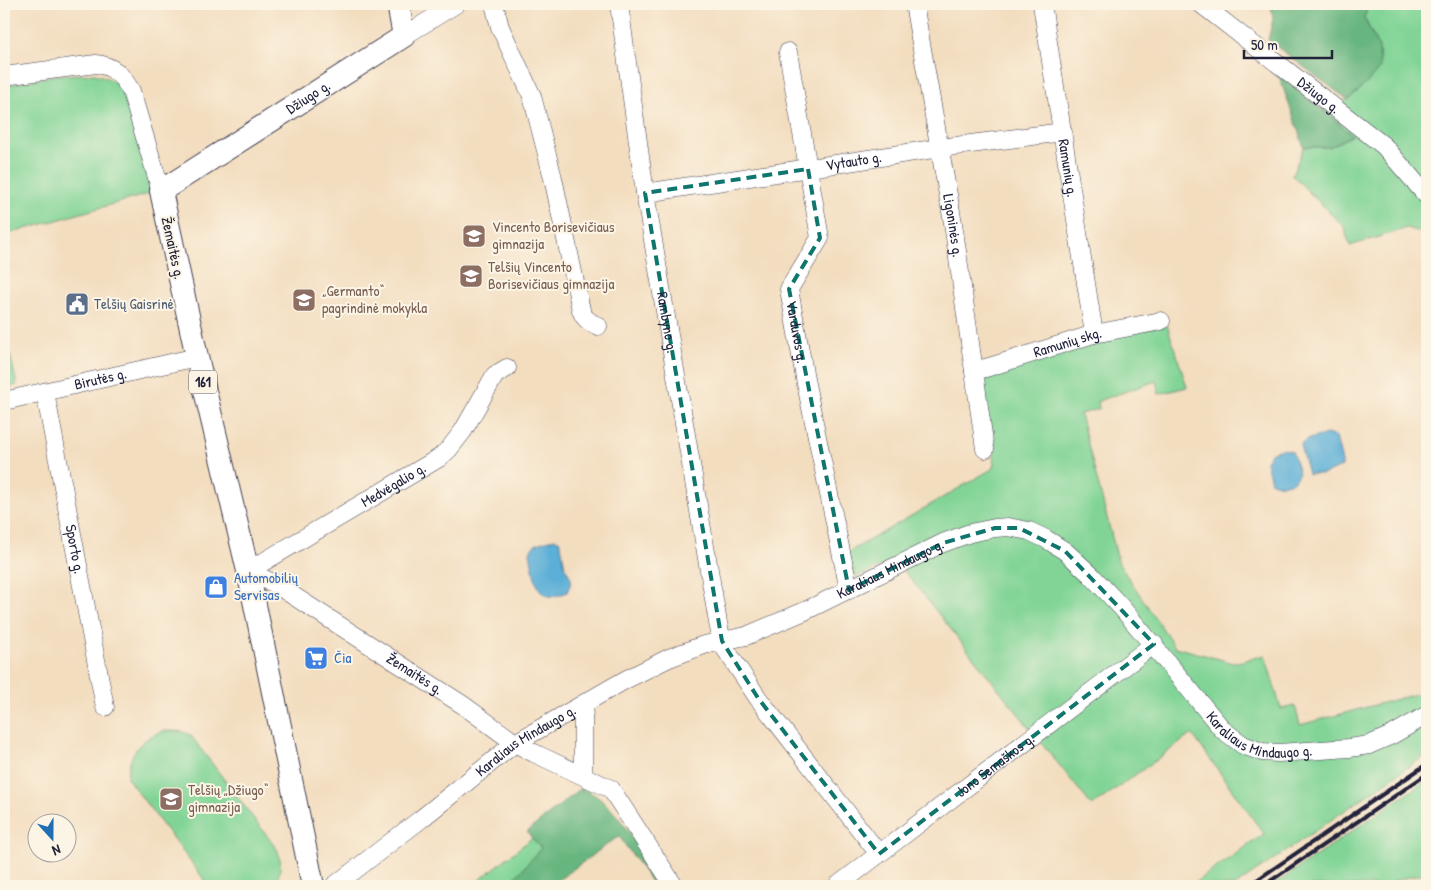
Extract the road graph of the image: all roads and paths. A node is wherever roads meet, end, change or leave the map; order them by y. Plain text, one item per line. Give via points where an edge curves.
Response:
1 (398, 4) edge
2 (456, 4) edge
3 (494, 4) edge
4 (619, 4) edge
5 (914, 4) edge
6 (1042, 4) edge
7 (1201, 4) edge
8 (404, 36) junction
9 (788, 52) dead end
10 (4, 76) edge
11 (1062, 132) junction
12 (940, 148) junction
13 (808, 169) junction
14 (161, 191) junction
15 (645, 193) junction
16 (1427, 196) edge
17 (1161, 321) dead end
18 (598, 326) dead end
19 (1094, 334) junction
20 (197, 357) junction
21 (507, 368) dead end
22 (974, 371) junction
23 (45, 392) junction
24 (4, 401) edge
25 (985, 449) dead end
26 (248, 572) junction
27 (849, 590) junction
28 (722, 641) junction
29 (1154, 644) junction
30 (585, 703) junction
31 (105, 707) dead end
32 (1427, 715) edge
33 (516, 743) junction
34 (583, 775) junction
35 (879, 854) junction
36 (313, 886) edge
37 (334, 886) edge
38 (674, 886) edge
39 (837, 886) edge

1 - 8 main road
2 - 8 street, Džiugo g.
3 - 18 street via 500,27 532,96 581,310 584,318
4 - 15 street, Rambyno g.
5 - 12 street, Ligoninės g.
6 - 11 street, Ramunių g.
7 - 16 street, Džiugo g. via 1384,146
8 - 14 main road, Džiugo g.
9 - 13 street, Varduvos g.
10 - 14 street, Žemaitės g. via 96,64 107,65 117,71 131,91
11 - 12 street, Vytauto g.
11 - 19 street, Ramunių g.
12 - 13 street, Vytauto g.
12 - 22 street, Ligoninės g.
13 - 15 street, Vytauto g.
13 - 27 street, Varduvos g. via 820,238 789,289
14 - 20 main road, Žemaitės g. / 161
15 - 28 street, Rambyno g.
17 - 19 street, Ramunių skg.
19 - 22 street, Ramunių skg.
20 - 23 street, Birutės g.
20 - 26 main road, Žemaitės g. / 161
21 - 26 street, Medvėgalio g. via 494,375 463,431 438,458
22 - 25 street, Ligoninės g.
23 - 24 street, Birutės g.
23 - 31 street, Sporto g.
26 - 33 street, Žemaitės g. via 275,584
26 - 36 main road, Žemaitės g. / 161
27 - 28 street, Karaliaus Mindaugo g. via 746,636
27 - 29 street, Karaliaus Mindaugo g. via 970,533 1019,528 1065,551
28 - 30 street, Karaliaus Mindaugo g. via 669,658
28 - 35 street, Rambyno g. via 758,698
29 - 32 street, Karaliaus Mindaugo g. via 1224,730 1243,745 1262,752 1369,745
29 - 35 street, Jono Semaškos g.
30 - 33 street, Karaliaus Mindaugo g.
30 - 34 street
33 - 34 street, Žemaitės g.
33 - 37 street, Karaliaus Mindaugo g.
34 - 38 street, Žemaitės g. via 611,789
35 - 39 street, Jono Semaškos g.

